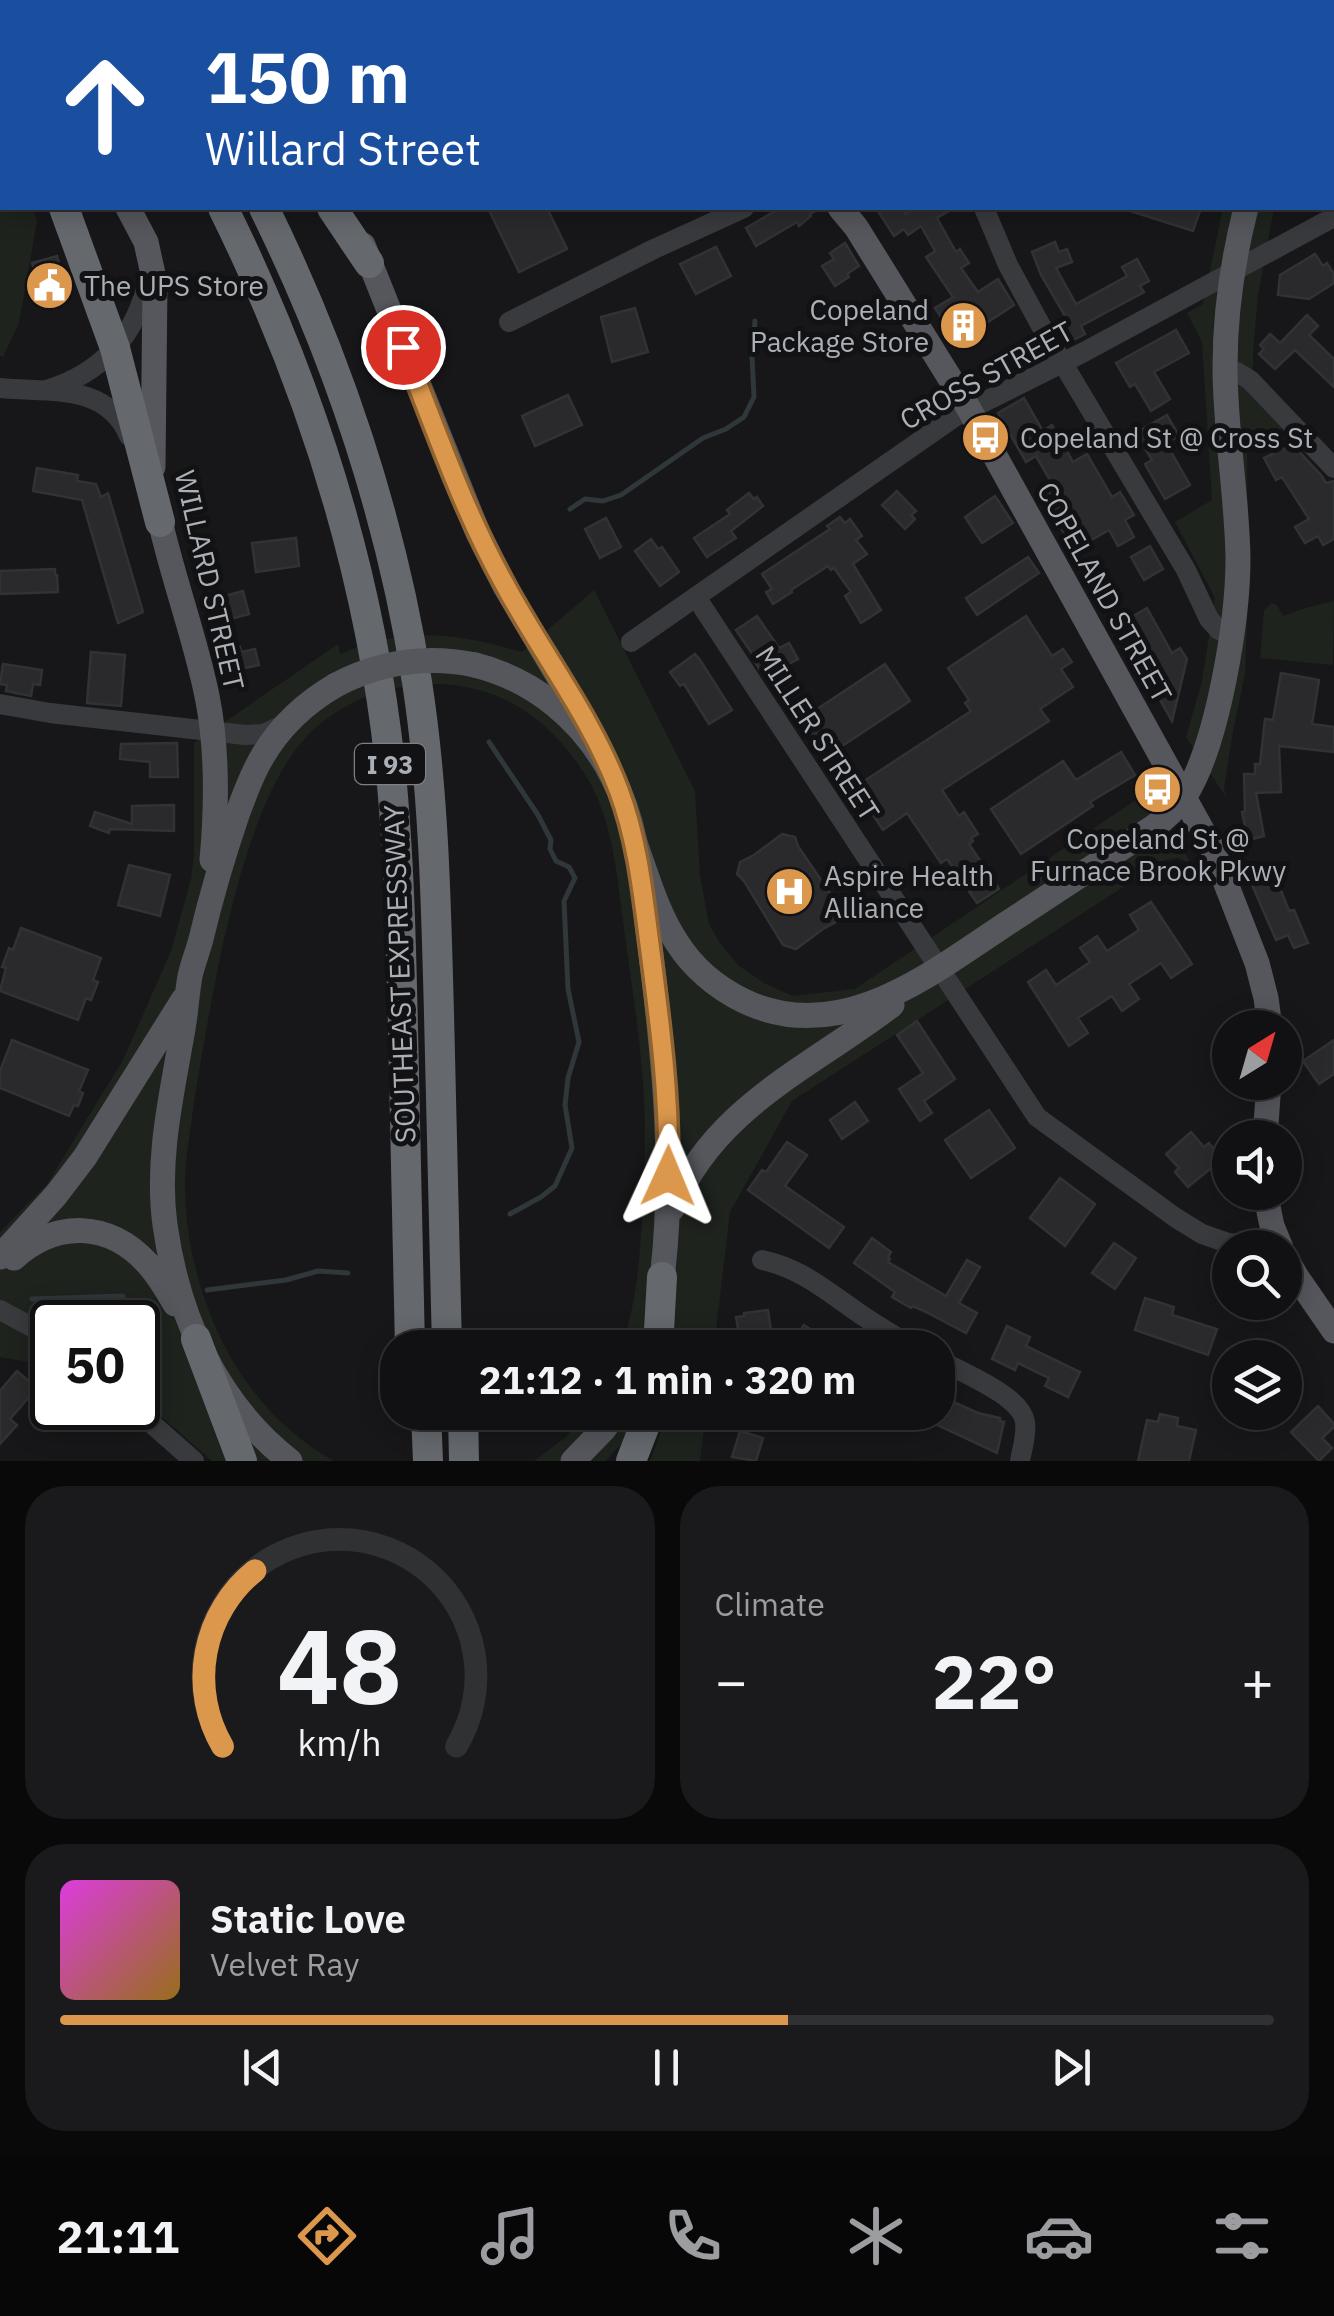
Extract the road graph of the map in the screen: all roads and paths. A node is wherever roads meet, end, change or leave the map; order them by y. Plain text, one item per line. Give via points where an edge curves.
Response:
1 (65, 210) edge
2 (129, 210) edge
3 (224, 210) edge
4 (240, 210) edge
5 (265, 210) edge
6 (281, 210) edge
7 (333, 210) edge
8 (348, 210) edge
9 (740, 210) edge
10 (842, 210) edge
11 (985, 210) edge
12 (1246, 210) edge
13 (1334, 217) edge
14 (150, 256) junction
15 (370, 262) junction
16 (1233, 271) junction
17 (509, 322) dead end
18 (115, 348) junction
19 (1062, 362) junction
20 (1225, 370) junction
21 (0, 388) edge
22 (41, 391) junction
23 (969, 409) junction
24 (1334, 468) edge
25 (160, 522) junction
26 (696, 597) junction
27 (1231, 634) junction
28 (631, 642) dead end
29 (0, 704) edge
30 (287, 723) junction
31 (212, 732) junction
32 (611, 774) junction
33 (1184, 797) junction
34 (635, 843) junction
35 (207, 910) junction
36 (939, 968) junction
37 (189, 992) junction
38 (1268, 1010) edge
39 (665, 1230) junction
40 (1212, 1237) edge
41 (0, 1256) edge
42 (762, 1260) dead end
43 (0, 1272) edge
44 (662, 1276) junction
45 (1302, 1285) edge
46 (0, 1310) edge
47 (30, 1326) edge
48 (410, 1330) edge
49 (425, 1330) edge
50 (446, 1330) edge
51 (461, 1330) edge
52 (651, 1330) edge
53 (659, 1330) edge
54 (885, 1330) edge
55 (1334, 1331) edge
56 (195, 1337) junction
57 (955, 1369) edge
58 (159, 1430) edge
59 (423, 1430) edge
60 (452, 1430) edge
61 (603, 1430) edge
62 (643, 1430) edge
63 (438, 1453) edge
64 (194, 1461) edge
65 (242, 1461) edge
66 (290, 1461) edge
67 (574, 1461) edge
68 (631, 1461) edge
69 (1020, 1461) edge

1 - 18 highway
2 - 14 main road, WILLARD STREET
3 - 48 highway, SOUTHEAST EXPRESSWAY / I 93 via 312,416 349,539 376,664 398,857
4 - 49 highway, I 93 via 330,425 390,662 413,856
5 - 50 highway, I 93 via 310,308 365,461 416,679 435,858
6 - 51 highway, SOUTHEAST EXPRESSWAY / I 93 via 324,302 379,456 431,676 449,841
7 - 15 highway
8 - 15 main road
9 - 17 street
10 - 23 main road, COPELAND STREET
11 - 19 street
12 - 16 main road
13 - 16 street, CROSS STREET
14 - 18 street via 140,309
14 - 25 main road, WILLARD STREET
15 - 32 main road via 487,552
16 - 19 street, CROSS STREET
16 - 20 main road
18 - 22 street via 74,378
18 - 25 highway
19 - 23 street, CROSS STREET
19 - 27 street via 1213,625
20 - 24 street via 1250,380
20 - 27 main road via 1238,558
21 - 22 street
22 - 25 street via 93,398 116,412
23 - 26 street, CROSS STREET
23 - 33 main road, COPELAND STREET
25 - 31 main road, WILLARD STREET
26 - 28 street, CROSS STREET
26 - 36 street, MILLER STREET
27 - 33 main road via 1214,719
29 - 31 street
30 - 31 street via 254,735
30 - 32 main road, bridge via 336,684 366,671 431,660 475,665 555,704
30 - 35 main road via 250,780
31 - 35 main road, WILLARD STREET via 216,801
32 - 34 main road
33 - 36 main road via 1152,828
33 - 38 main road, COPELAND STREET via 1218,862
34 - 36 main road via 675,940 714,983 752,1004 793,1016 835,1014 884,999
34 - 39 main road via 666,1095
35 - 37 main road
36 - 39 main road via 742,1111 692,1169
36 - 40 street, MILLER STREET via 1044,1124
37 - 41 main road via 76,1171
37 - 56 main road via 162,1191 172,1264
39 - 44 main road
42 - 54 street via 813,1280
43 - 56 main road via 42,1237 102,1234 146,1262
44 - 52 main road
44 - 53 highway
45 - 55 main road
46 - 47 street
56 - 65 highway
56 - 66 main road via 235,1406
57 - 69 street via 1021,1410
58 - 64 street
59 - 63 highway
60 - 63 highway
61 - 67 main road
62 - 68 highway

